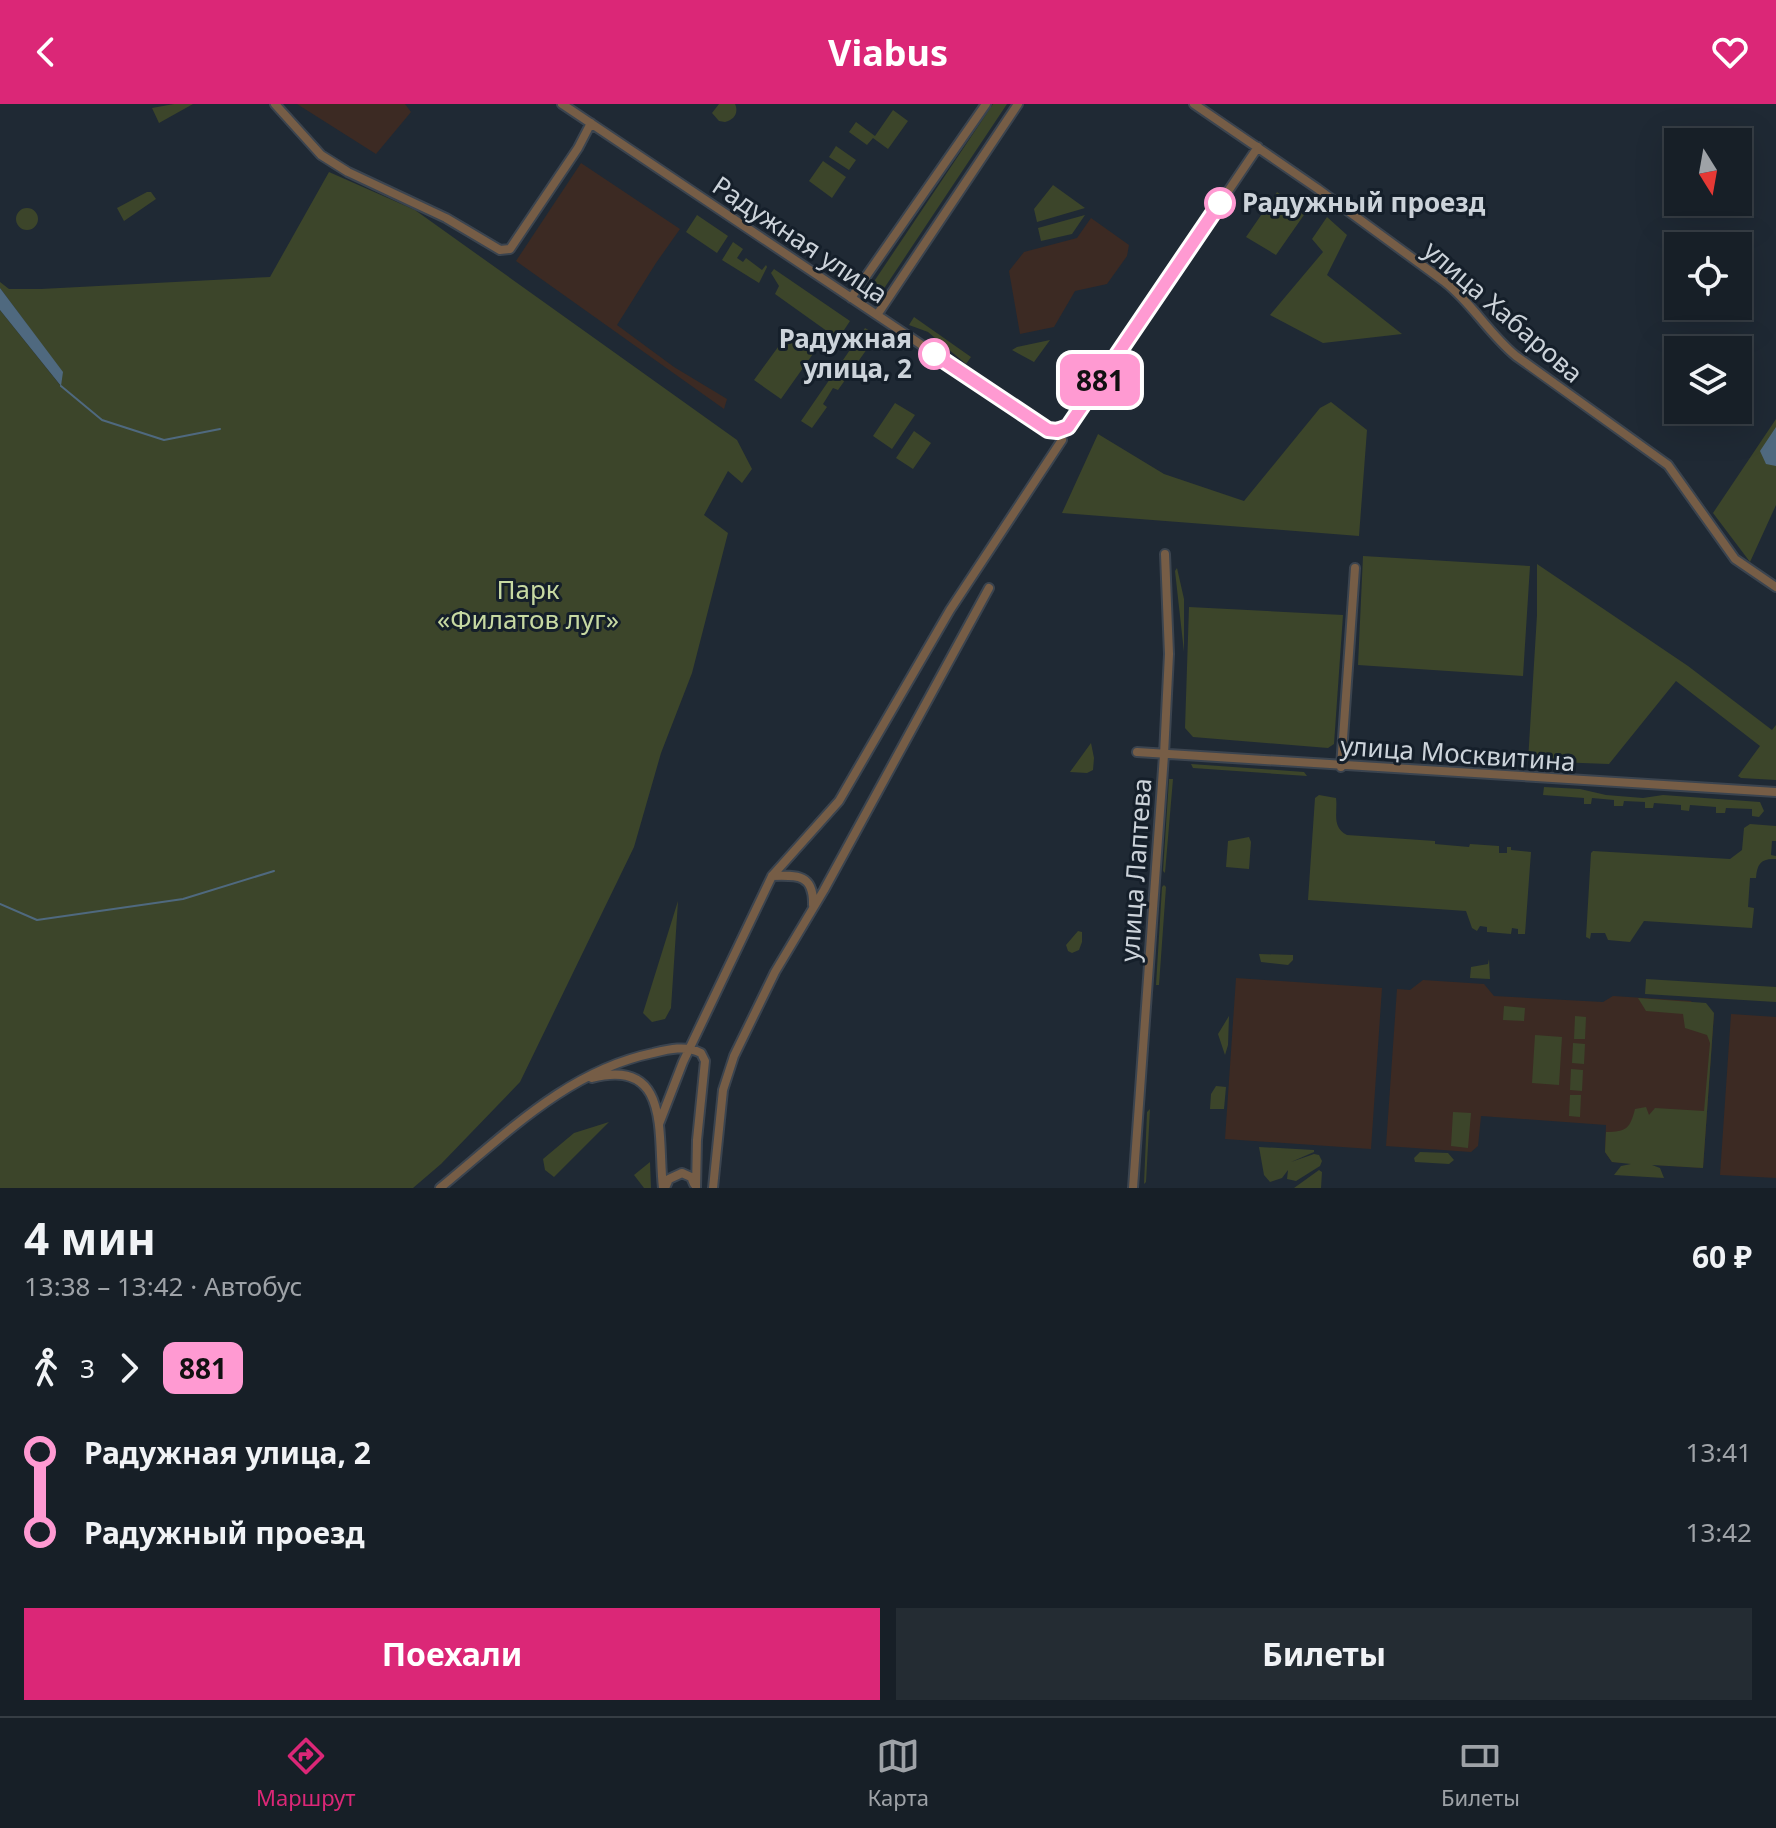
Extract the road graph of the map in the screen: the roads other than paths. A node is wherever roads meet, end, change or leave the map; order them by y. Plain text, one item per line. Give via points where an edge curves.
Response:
1 (275, 104) edge
2 (562, 104) edge
3 (986, 104) edge
4 (1018, 104) edge
5 (1194, 104) edge
6 (591, 123) junction
7 (1258, 147) junction
8 (851, 298) junction
9 (877, 315) junction
10 (1062, 440) dead end
11 (1165, 554) dead end
12 (1355, 568) dead end
13 (1776, 587) edge
14 (989, 588) dead end
15 (1137, 752) dead end
16 (1164, 755) junction
17 (1341, 767) junction
18 (1776, 792) edge
19 (772, 876) junction
20 (813, 907) junction
21 (575, 1082) junction
22 (659, 1124) junction
23 (440, 1188) edge
24 (664, 1188) edge
25 (696, 1188) edge
26 (713, 1188) edge
27 (1133, 1188) edge

1 - 6 street via 333,163 500,250 510,249
2 - 6 street, Радужная улица
3 - 8 street
4 - 9 street
5 - 7 street, улица Хабарова
6 - 8 street, Радужная улица
7 - 9 street, Радужная улица via 1068,427 1048,430
7 - 13 street, улица Хабарова via 1457,291 1494,338 1668,465 1735,559
8 - 9 street, Радужная улица
10 - 19 street via 950,610 839,801
11 - 16 street, улица Лаптева via 1169,654
12 - 17 street
14 - 20 street
15 - 16 street, улица Москвитина
16 - 17 street, улица Москвитина
16 - 27 street, улица Лаптева
17 - 18 street, улица Москвитина
19 - 20 street via 801,877 809,883
19 - 22 street
20 - 26 street via 734,1056 723,1090
21 - 22 street via 624,1074 642,1081 654,1097
21 - 23 street
21 - 25 street via 634,1057 686,1048 701,1053 705,1070
22 - 24 street
24 - 25 street via 682,1173

